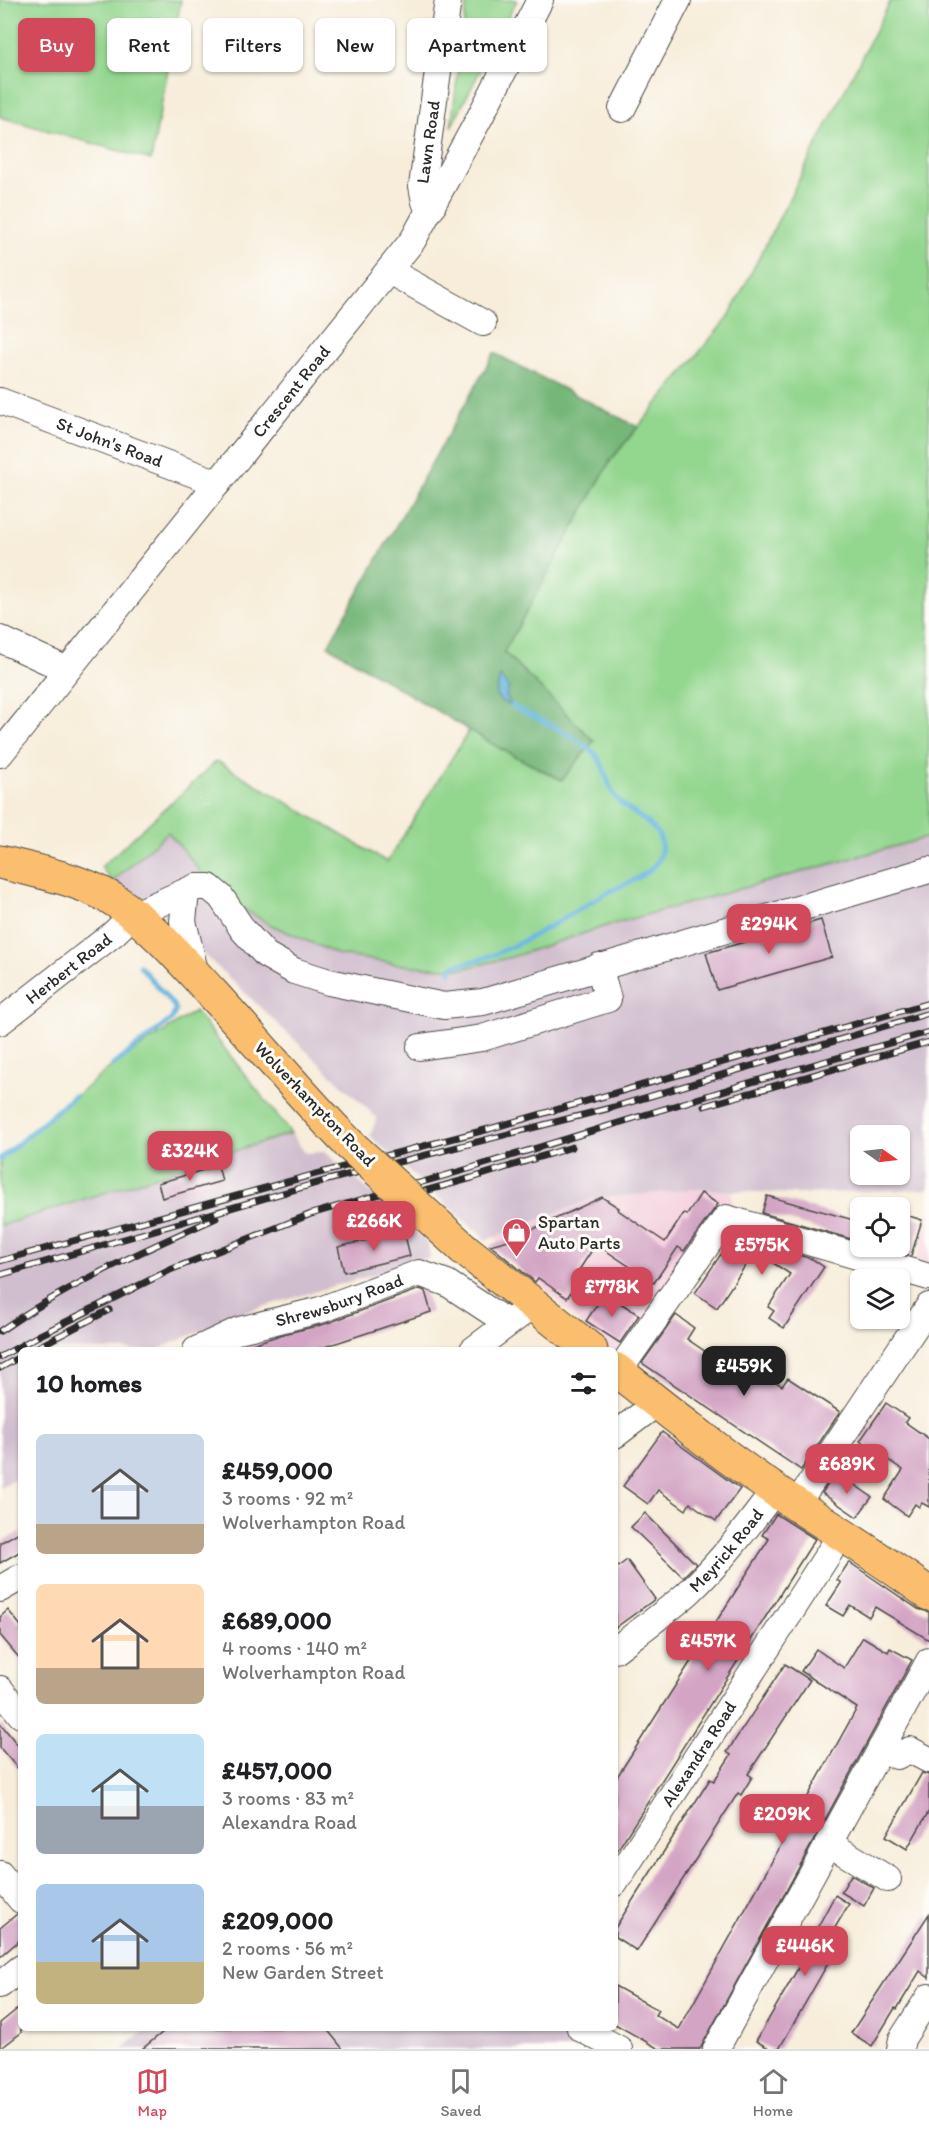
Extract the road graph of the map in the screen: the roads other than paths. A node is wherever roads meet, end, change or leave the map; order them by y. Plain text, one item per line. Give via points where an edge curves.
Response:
1 (448, 0) edge
2 (540, 0) edge
3 (678, 0) edge
4 (622, 109) dead end
5 (425, 156) junction
6 (454, 167) junction
7 (432, 208) junction
8 (389, 271) junction
9 (483, 323) dead end
10 (0, 401) edge
11 (218, 483) junction
12 (0, 639) edge
13 (68, 670) junction
14 (0, 754) edge
15 (0, 862) edge
16 (929, 870) edge
17 (186, 892) junction
18 (134, 915) junction
19 (600, 966) junction
20 (196, 975) junction
21 (5, 1013) edge
22 (420, 1047) dead end
23 (929, 1277) edge
24 (929, 1306) edge
25 (521, 1314) junction
26 (202, 1347) edge
27 (477, 1347) edge
28 (585, 1347) edge
29 (618, 1367) edge
30 (618, 1372) edge
31 (657, 1403) junction
32 (618, 1433) edge
33 (786, 1498) junction
34 (842, 1533) junction
35 (18, 1579) edge
36 (0, 1588) edge
37 (929, 1594) edge
38 (618, 1648) edge
39 (929, 1661) edge
40 (0, 1689) edge
41 (18, 1711) edge
42 (880, 1748) junction
43 (929, 1760) edge
44 (828, 1843) junction
45 (0, 1874) edge
46 (618, 1877) edge
47 (888, 1879) dead end
48 (18, 1896) edge
49 (18, 1970) edge
50 (0, 1985) edge
51 (929, 1997) edge
52 (586, 2031) edge
53 (619, 2049) edge
54 (716, 2049) edge
55 (900, 2049) edge

1 - 5 street, Lawn Road
2 - 6 street, Crescent Road
3 - 4 street
5 - 6 street
5 - 7 street, Lawn Road via 423,196
6 - 7 street, Crescent Road
7 - 8 street, Crescent Road
8 - 9 street
8 - 11 street, Crescent Road
10 - 11 street, St John's Road
11 - 13 street, Crescent Road
12 - 13 street
13 - 14 street, Crescent Road
15 - 18 highway, Wolverhampton Road via 96,891
16 - 19 street
17 - 18 street, Herbert Road
17 - 19 street via 209,887 266,955 294,971 444,1006 483,1002
17 - 20 street via 183,921
18 - 20 highway, Wolverhampton Road
18 - 21 street, Herbert Road
19 - 22 street via 608,999 482,1038
20 - 25 highway, Wolverhampton Road, bridge via 300,1093 349,1144 464,1249
23 - 29 street via 726,1218
24 - 33 street, Meyrick Road
25 - 26 street, Shrewsbury Road via 419,1273 321,1310 239,1330
25 - 27 street
25 - 28 highway, Wolverhampton Road
30 - 31 highway
31 - 32 street
31 - 33 highway
33 - 34 highway
33 - 38 street, Meyrick Road via 740,1537 696,1585
34 - 37 highway
34 - 46 street, Alexandra Road
35 - 36 street
39 - 42 street
40 - 41 street
42 - 43 street via 897,1756 910,1750
42 - 44 street
44 - 47 street
44 - 54 street
45 - 48 street
49 - 50 street
51 - 55 street via 902,2039
52 - 53 street

